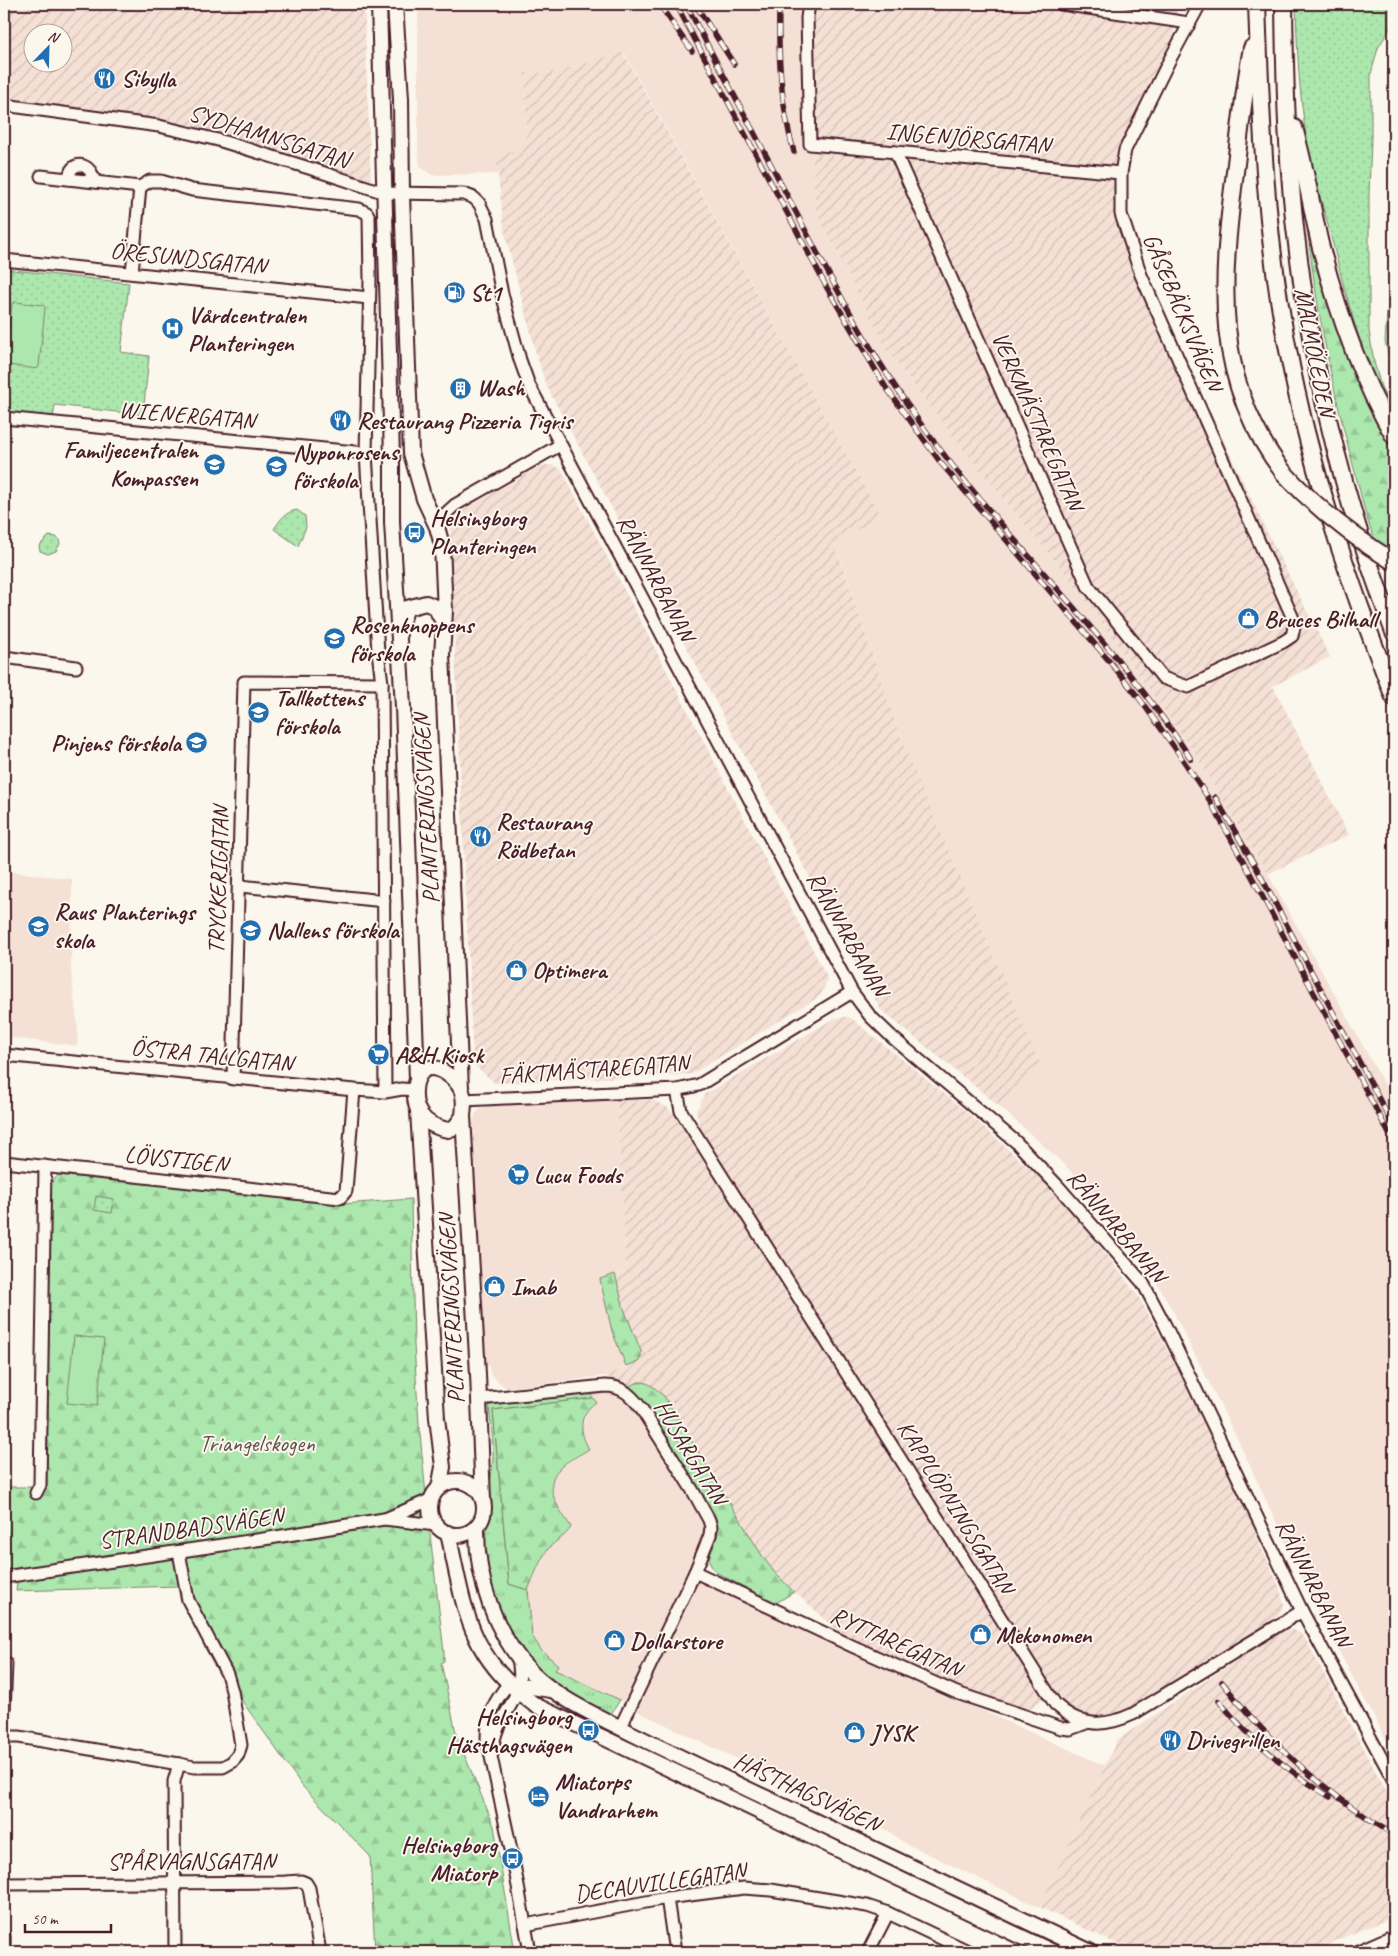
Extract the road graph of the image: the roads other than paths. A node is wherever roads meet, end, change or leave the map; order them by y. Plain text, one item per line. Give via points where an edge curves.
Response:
1 (809, 4) edge
2 (1061, 4) edge
3 (1200, 4) edge
4 (1257, 4) edge
5 (1284, 4) edge
6 (380, 10) edge
7 (395, 10) edge
8 (1257, 21) junction
9 (1189, 23) junction
10 (1286, 97) junction
11 (4, 105) edge
12 (895, 152) junction
13 (1121, 173) junction
14 (41, 176) dead end
15 (140, 187) junction
16 (385, 193) junction
17 (402, 194) junction
18 (4, 260) edge
19 (132, 273) junction
20 (368, 298) junction
21 (4, 418) edge
22 (1394, 436) edge
23 (560, 445) junction
24 (366, 453) junction
25 (437, 527) junction
26 (1394, 562) edge
27 (444, 626) junction
28 (1394, 632) edge
29 (400, 635) junction
30 (1292, 636) joint
31 (4, 657) edge
32 (76, 667) dead end
33 (382, 683) junction
34 (1394, 697) edge
35 (240, 886) junction
36 (384, 901) junction
37 (852, 992) junction
38 (4, 1056) edge
39 (233, 1079) junction
40 (416, 1084) junction
41 (354, 1090) junction
42 (677, 1090) junction
43 (385, 1092) junction
44 (463, 1094) junction
45 (418, 1111) junction
46 (463, 1116) junction
47 (4, 1162) edge
48 (45, 1166) junction
49 (479, 1399) junction
50 (36, 1493) dead end
51 (435, 1494) junction
52 (482, 1500) junction
53 (384, 1519) junction
54 (436, 1525) junction
55 (477, 1526) junction
56 (448, 1533) junction
57 (178, 1552) junction
58 (695, 1572) junction
59 (4, 1577) edge
60 (1302, 1610) junction
61 (516, 1653) junction
62 (6, 1663) dead end
63 (516, 1686) junction
64 (554, 1691) junction
65 (4, 1713) edge
66 (1086, 1723) junction
67 (620, 1728) junction
68 (4, 1737) edge
69 (179, 1764) junction
70 (1394, 1782) edge
71 (173, 1882) junction
72 (4, 1884) edge
73 (667, 1898) junction
74 (888, 1913) junction
75 (525, 1925) junction
76 (4, 1936) edge
77 (1394, 1937) edge
78 (4, 1952) edge
79 (175, 1952) edge
80 (320, 1952) edge
81 (530, 1952) edge
82 (675, 1952) edge
83 (868, 1952) edge
84 (970, 1952) edge
85 (1053, 1952) edge
86 (1091, 1952) edge
87 (1360, 1952) edge

1 - 12 street, INGENJÖRSGATAN via 810,144
2 - 9 street
3 - 9 street, GÅSEBÄCKSVÄGEN
4 - 8 highway, MALMÖLEDEN
5 - 10 highway, MALMÖLEDEN
6 - 16 main road, PLANTERINGSVÄGEN
7 - 17 main road, PLANTERINGSVÄGEN via 401,99
8 - 26 highway, bridge via 1246,79 1225,266 1227,331 1234,375 1265,448 1284,473 1333,521
8 - 34 highway, MALMÖLEDEN via 1264,164 1287,350 1301,412 1344,558
9 - 13 street, GÅSEBÄCKSVÄGEN via 1126,150
10 - 22 highway via 1332,286 1365,377
10 - 28 highway, MALMÖLEDEN via 1295,224 1307,316 1325,406 1354,512
11 - 16 street, SYDHAMNSGATAN via 159,126 218,140
12 - 13 street, INGENJÖRSGATAN
12 - 30 street, VERKMÄSTAREGATAN via 1088,586 1163,678 1188,687
13 - 30 street, GÅSEBÄCKSVÄGEN via 1122,214 1141,275 1295,623
14 - 15 street
15 - 19 street
15 - 20 street, PLANTERINGSVÄGEN via 161,181 192,190 360,208 367,213 370,223
16 - 17 street, SYDHAMNSGATAN
16 - 29 main road, PLANTERINGSVÄGEN via 392,522
17 - 23 street, RÄNNARBANAN via 464,194 479,203 487,219 520,360 529,385
17 - 25 main road, PLANTERINGSVÄGEN via 411,453 424,499
18 - 19 street, ÖRESUNDSGATAN
19 - 20 street, ÖRESUNDSGATAN
20 - 24 street, PLANTERINGSVÄGEN
21 - 24 street, WIENERGATAN
23 - 25 street via 455,505
23 - 37 street, RÄNNARBANAN
24 - 33 street, PLANTERINGSVÄGEN
25 - 27 main road, PLANTERINGSVÄGEN via 442,545
27 - 29 main road via 435,607 426,604 409,606 403,615
27 - 44 main road, PLANTERINGSVÄGEN via 442,654
29 - 40 main road, PLANTERINGSVÄGEN
31 - 32 street
33 - 35 street, TRYCKERIGATAN via 244,682
33 - 36 street, PLANTERINGSVÄGEN
35 - 36 street
35 - 39 street, TRYCKERIGATAN
36 - 43 street, PLANTERINGSVÄGEN
37 - 42 street, FÄKTMÄSTAREGATAN via 699,1085
37 - 60 street, RÄNNARBANAN via 870,1016 893,1038 1016,1142 1143,1283
38 - 39 street, ÖSTRA TALLGATAN
39 - 41 street, ÖSTRA TALLGATAN
40 - 43 street, ÖSTRA TALLGATAN
40 - 44 main road via 423,1071 432,1068 446,1072
40 - 45 main road
41 - 43 street, ÖSTRA TALLGATAN
41 - 48 street, LÖVSTIGEN via 346,1191 340,1198
42 - 44 street, FÄKTMÄSTAREGATAN
42 - 66 street, KAPPLÖPNINGSGATAN via 681,1111 1055,1704 1066,1714
44 - 46 main road
45 - 46 main road via 426,1121 448,1130 455,1127
45 - 51 main road, PLANTERINGSVÄGEN via 437,1418 443,1467
46 - 49 main road, PLANTERINGSVÄGEN
47 - 48 street, LÖVSTIGEN
48 - 50 street via 40,1485
49 - 52 main road, PLANTERINGSVÄGEN
49 - 58 street, HUSARGATAN via 605,1386 626,1392 634,1399 680,1469 709,1520 710,1536
51 - 52 main road via 446,1484 462,1482 476,1489
51 - 53 street, STRANDBADSVÄGEN
51 - 54 main road via 430,1510
52 - 55 main road via 484,1511
53 - 54 street, STRANDBADSVÄGEN
53 - 57 street, STRANDBADSVÄGEN
54 - 56 main road
55 - 56 main road via 460,1535
55 - 61 main road via 478,1558 488,1599
56 - 63 main road via 462,1598 474,1634 486,1657
57 - 59 street, STRANDBADSVÄGEN
57 - 69 street via 188,1600 227,1674 241,1745 238,1755 223,1767
58 - 66 street, RYTTAREGATAN via 957,1693 1061,1728 1070,1729
58 - 67 street, HUSARGATAN
60 - 66 street, KAPPLÖPNINGSGATAN via 1133,1714 1118,1721
60 - 70 street, RÄNNARBANAN
61 - 63 street via 519,1664
61 - 64 main road, HÄSTHAGSVÄGEN
62 - 65 street
63 - 64 main road
63 - 75 street via 496,1698 488,1722 487,1738
63 - 85 main road, HÄSTHAGSVÄGEN via 535,1705
64 - 67 main road, HÄSTHAGSVÄGEN
67 - 86 main road, HÄSTHAGSVÄGEN
68 - 69 street
69 - 71 street via 174,1781
71 - 72 street, SPÅRVAGNSGATAN
71 - 79 street
71 - 80 street, SPÅRVAGNSGATAN via 306,1883
73 - 74 street, DECAUVILLEGATAN via 744,1888 836,1900
73 - 75 street, DECAUVILLEGATAN
73 - 82 street
74 - 83 street
74 - 84 street, DECAUVILLEGATAN
75 - 81 street
76 - 78 street
77 - 87 main road

